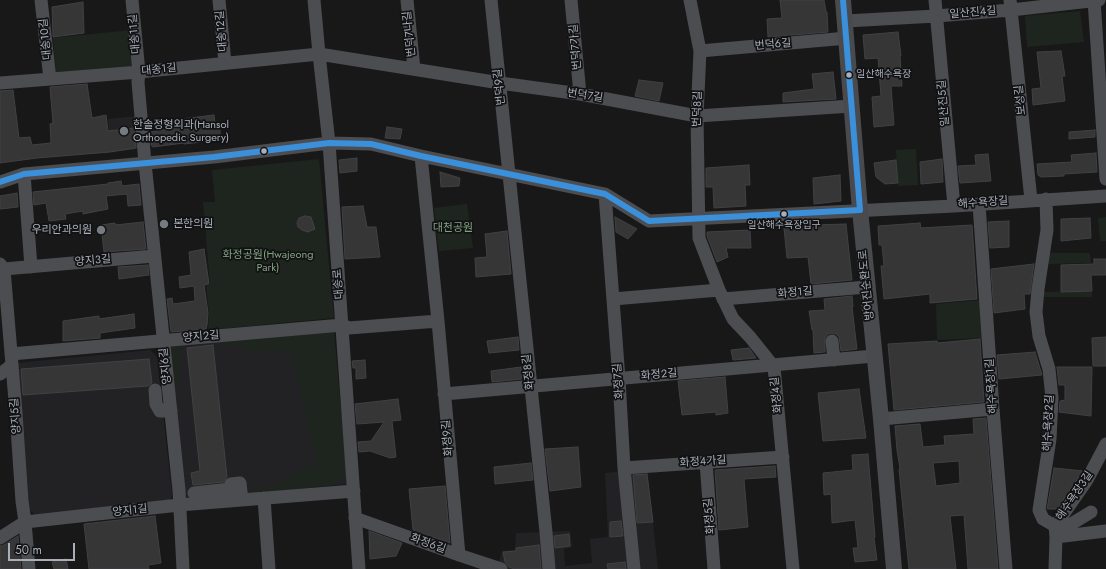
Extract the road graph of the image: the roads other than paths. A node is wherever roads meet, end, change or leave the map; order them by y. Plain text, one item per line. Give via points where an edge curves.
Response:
1 (41, 0) edge
2 (132, 0) edge
3 (219, 0) edge
4 (314, 0) edge
5 (406, 0) edge
6 (491, 0) edge
7 (571, 0) edge
8 (690, 0) edge
9 (843, 0) edge
10 (935, 0) edge
11 (1094, 0) edge
12 (1099, 0) edge
13 (1011, 5) edge
14 (936, 16) junction
15 (846, 22) junction
16 (847, 38) junction
17 (700, 51) junction
18 (319, 54) junction
19 (225, 63) junction
20 (414, 69) junction
21 (139, 72) junction
22 (50, 79) junction
23 (0, 83) edge
24 (500, 83) junction
25 (580, 94) junction
26 (852, 106) junction
27 (697, 116) junction
28 (329, 143) junction
29 (421, 156) junction
30 (144, 163) junction
31 (24, 174) junction
32 (510, 174) junction
33 (1106, 179) edge
34 (0, 182) edge
35 (605, 194) junction
36 (1106, 196) edge
37 (1046, 199) junction
38 (1031, 200) junction
39 (980, 204) junction
40 (954, 206) junction
41 (860, 210) junction
42 (698, 218) junction
43 (154, 256) junction
44 (31, 267) junction
45 (1, 268) edge
46 (867, 287) junction
47 (721, 295) junction
48 (613, 299) junction
49 (438, 321) junction
50 (342, 325) junction
51 (163, 341) junction
52 (832, 341) dead end
53 (874, 356) junction
54 (12, 360) junction
55 (834, 360) junction
56 (772, 365) junction
57 (0, 374) edge
58 (619, 379) junction
59 (531, 387) junction
60 (155, 390) dead end
61 (444, 394) junction
62 (993, 409) junction
63 (171, 411) junction
64 (881, 419) junction
65 (1106, 445) edge
66 (783, 457) junction
67 (706, 462) junction
68 (624, 468) junction
69 (354, 491) junction
70 (194, 493) dead end
71 (264, 498) junction
72 (242, 500) junction
73 (179, 505) junction
74 (1091, 512) dead end
75 (355, 518) junction
76 (25, 522) junction
77 (1106, 531) edge
78 (1055, 532) junction
79 (0, 538) edge
80 (459, 555) junction
81 (29, 569) edge
82 (183, 569) edge
83 (269, 569) edge
84 (359, 569) edge
85 (500, 569) edge
86 (549, 569) edge
87 (634, 569) edge
88 (714, 569) edge
89 (793, 569) edge
90 (894, 569) edge
91 (1006, 569) edge
92 (1055, 569) edge

1 - 22 street, 대송10길
2 - 21 street, 대송11길
3 - 19 street, 대송12길
4 - 18 street, 대송로
5 - 20 street, 번덕7나길
6 - 24 street, 번덕9길
7 - 25 street, 번덕7가길
8 - 17 street, 번덕8길
9 - 15 main road, 방어진순환도로
10 - 14 street, 일산진5길
11 - 12 street, 일산진4길
11 - 13 street, 일산진4길
11 - 33 street
13 - 14 street, 일산진4길
13 - 38 street, 보성길
14 - 15 street, 일산진4길
14 - 40 street, 일산진5길
15 - 16 main road, 방어진순환도로
16 - 17 street, 번덕6길
16 - 26 main road, 방어진순환도로
17 - 27 street, 번덕8길
18 - 19 street, 대송1길
18 - 20 street, 번덕7길
18 - 28 street, 대송로
19 - 21 street, 대송1길
20 - 24 street, 번덕7길
21 - 22 street, 대송1길
21 - 30 street, 대송11길
22 - 23 street, 대송1길
24 - 25 street, 번덕7길
24 - 32 street, 번덕9길
25 - 27 street, 번덕7길
26 - 27 street, 번덕7길
26 - 41 main road, 방어진순환도로
27 - 42 street, 번덕8길
28 - 29 street, 해수욕장길 via 371,144
28 - 30 street, 해수욕장길
28 - 50 street, 대송로
29 - 32 street, 해수욕장길
29 - 49 street, 화정9길
30 - 31 street, 해수욕장길
30 - 43 street, 양지6길
31 - 34 street, 해수욕장길
31 - 44 street
32 - 35 street, 해수욕장길
32 - 59 street, 화정8길
35 - 42 street, 해수욕장길 via 649,220
35 - 48 street, 화정7길
36 - 37 street, 해수욕장길
37 - 38 street, 해수욕장길
37 - 78 street, 해수욕장2길 via 1047,230 1036,312 1039,336 1049,369 1052,398 1050,439 1039,510 1043,519
38 - 39 street, 해수욕장길
39 - 40 street, 해수욕장길
39 - 62 street, 해수욕장1길
40 - 41 street, 해수욕장길
41 - 42 street, 해수욕장길
41 - 46 main road, 방어진순환도로
42 - 47 street, 화정4길 via 699,238
43 - 44 street, 양지3길
43 - 51 street, 양지6길
44 - 45 street, 양지3길
45 - 54 street, 양지5길
46 - 47 street, 화정1길
46 - 53 main road, 방어진순환도로
47 - 48 street, 화정1길
47 - 56 street, 화정4길 via 733,319
48 - 58 street, 화정7길
49 - 50 street via 349,328
49 - 61 street, 화정9길
50 - 51 street, 양지2길
50 - 69 street, 대송로
51 - 54 street, 양지2길
51 - 63 street, 양지6길
52 - 55 street
53 - 55 street, 화정2길
53 - 64 main road, 방어진순환도로
54 - 57 street
54 - 76 street, 양지5길
55 - 56 street, 화정2길
56 - 58 street, 화정2길
56 - 66 street, 화정4길
58 - 59 street, 화정2길
58 - 68 street, 화정7길
59 - 61 street, 화정2길
59 - 86 street, 화정8길
60 - 63 street via 156,404 160,411
61 - 80 street, 화정9길
62 - 64 street
62 - 91 street, 해수욕장1길
63 - 73 street, 양지6길
64 - 90 main road, 방어진순환도로
65 - 78 street, 해수욕장3길
66 - 67 street, 화정4가길
66 - 89 street, 화정4길
67 - 68 street, 화정4가길
67 - 88 street, 화정5길
68 - 87 street, 화정7길
69 - 71 street, 양지1길
69 - 75 street, 대송로
70 - 72 street via 231,489 231,484 240,483
71 - 72 street, 양지1길
71 - 83 street
72 - 73 street, 양지1길
73 - 76 street, 양지1길
73 - 82 street, 양지6길
74 - 78 street
75 - 80 street, 화정6길
75 - 84 street, 대송로
76 - 79 street, 양지1길
76 - 81 street, 양지5길
77 - 78 street
78 - 92 street
80 - 85 street, 화정6길

